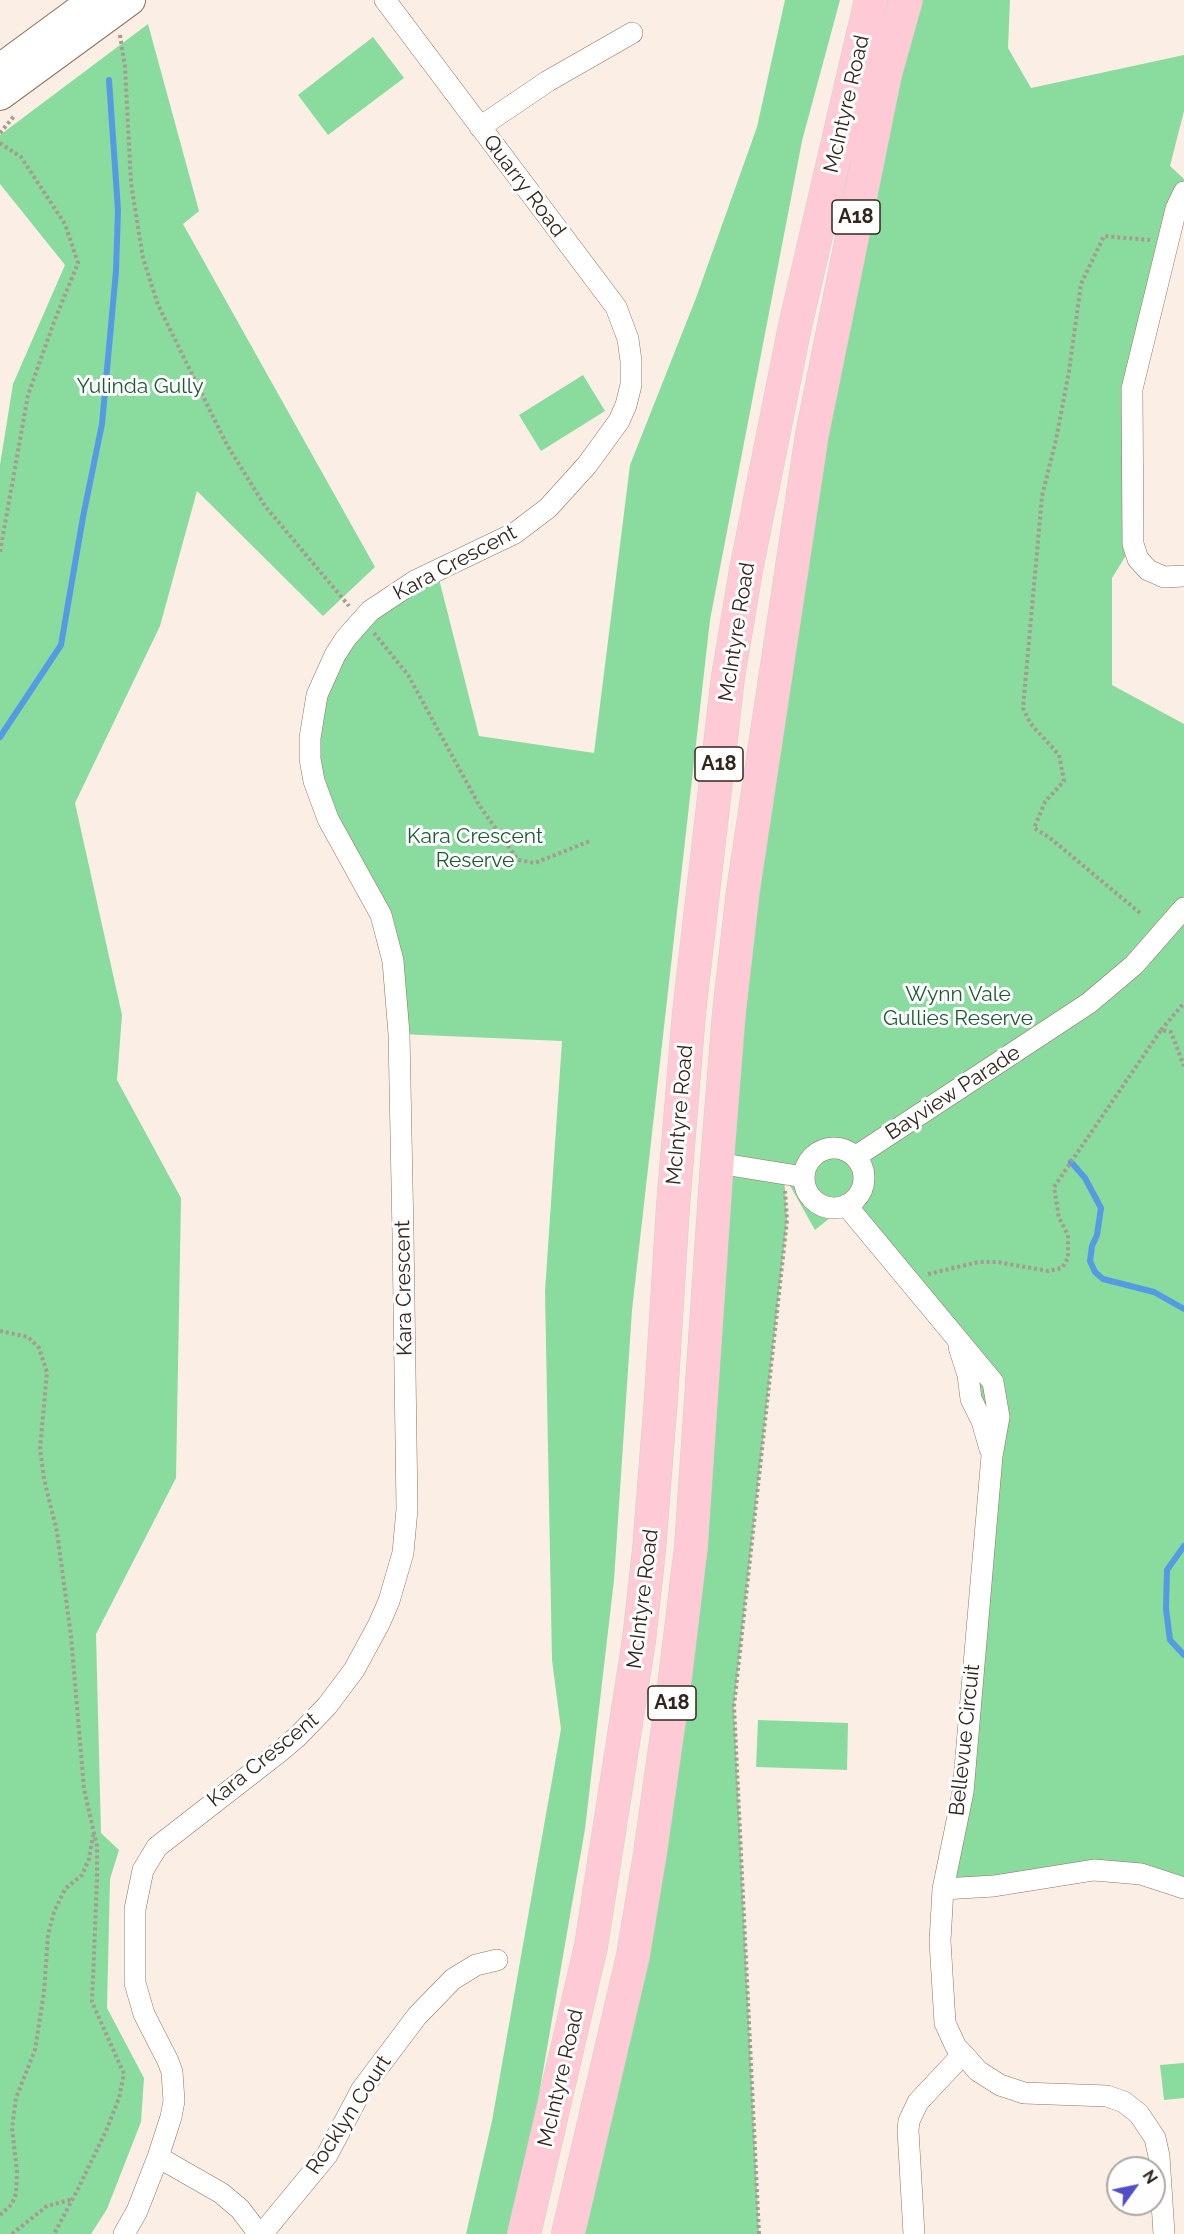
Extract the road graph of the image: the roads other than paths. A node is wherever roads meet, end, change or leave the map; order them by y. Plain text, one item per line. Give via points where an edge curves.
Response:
1 (130, 0) edge
2 (385, 0) edge
3 (871, 0) edge
4 (906, 0) edge
5 (102, 13) edge
6 (632, 33) dead end
7 (0, 69) edge
8 (0, 95) edge
9 (480, 127) junction
10 (1184, 192) edge
11 (631, 385) joint
12 (1184, 576) edge
13 (1184, 908) edge
14 (680, 1114) junction
15 (855, 1157) junction
16 (717, 1163) junction
17 (794, 1176) junction
18 (846, 1205) junction
19 (672, 1206) junction
20 (1184, 1888) edge
21 (944, 1889) junction
22 (497, 1960) dead end
23 (963, 2054) junction
24 (158, 2157) junction
25 (124, 2234) edge
26 (260, 2234) edge
27 (524, 2234) edge
28 (568, 2234) edge
29 (915, 2234) edge
30 (1164, 2234) edge

1 - 5 main road
2 - 9 street, Quarry Road
3 - 14 main road, McIntyre Road / A18 via 795,326 746,570 729,677
4 - 16 main road, McIntyre Road / A18 via 885,75 812,435 743,891
5 - 7 main road
5 - 8 main road
6 - 9 street via 548,81
9 - 11 street, Quarry Road via 616,307 628,339
10 - 12 street via 1176,209 1134,378 1133,544 1138,559 1148,570 1164,577
11 - 24 street, Kara Crescent via 619,421 587,465 548,508 493,546 415,581 370,611 335,655 317,695 310,759 321,802 381,915 393,961 399,1034 403,1234 407,1509 403,1553 379,1624 354,1670 327,1706 297,1737 157,1847 143,1869 135,1909 135,1983 144,2014 168,2061 173,2086 173,2108
13 - 15 street, Bayview Parade via 1134,965 1089,1003
14 - 16 main road
14 - 19 main road, McIntyre Road / A18
15 - 17 street via 832,1148 819,1151
15 - 18 street via 864,1178 860,1194
16 - 17 street
16 - 19 main road
16 - 28 main road, McIntyre Road / A18 via 690,1547 675,1679 633,1956
17 - 18 street via 804,1184 814,1202 827,1208
18 - 21 street, Bellevue Circuit via 993,1382 999,1417 992,1456 963,1792
19 - 27 main road, McIntyre Road / A18 via 650,1550 629,1708 591,1946
20 - 21 street via 1141,1874 1094,1870 994,1886
21 - 23 street, Bellevue Circuit via 940,1941 945,2023
22 - 26 street, Rocklyn Court via 476,1965 453,1979 417,2016 362,2089 327,2155
23 - 29 street via 918,2102 909,2121
23 - 30 street, Bellevue Circuit via 978,2071 1000,2085 1024,2093 1107,2096 1124,2102 1139,2114 1149,2125 1157,2147
24 - 25 street, Kara Crescent
24 - 26 street via 221,2193

